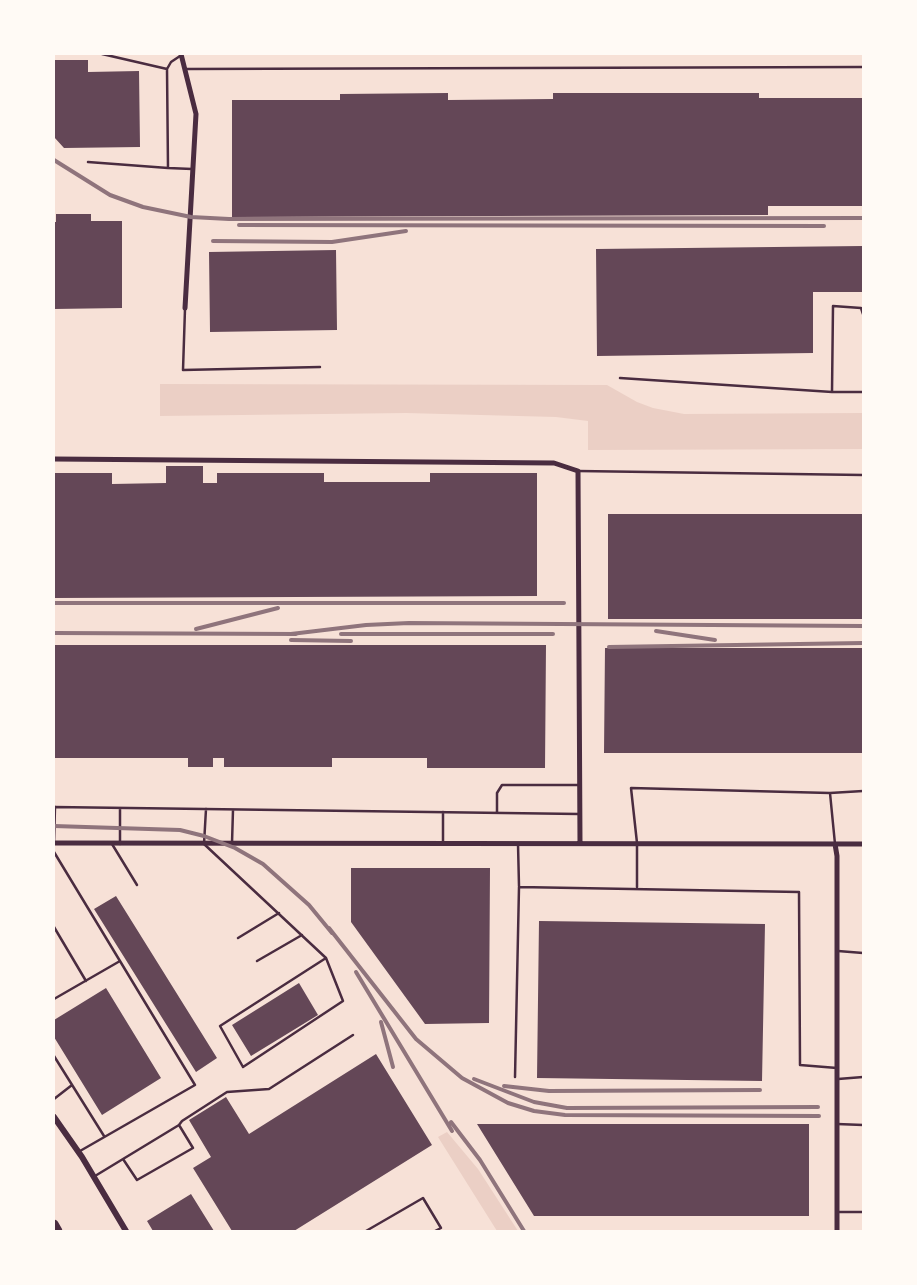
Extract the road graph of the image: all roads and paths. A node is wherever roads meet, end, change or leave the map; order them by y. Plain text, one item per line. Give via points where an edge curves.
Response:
1 (102, 54) edge
2 (181, 55) edge
3 (863, 67) edge
4 (167, 69) junction
5 (186, 69) junction
6 (88, 162) dead end
7 (168, 168) junction
8 (194, 168) junction
9 (185, 308) joint
10 (863, 314) edge
11 (320, 367) dead end
12 (620, 378) dead end
13 (832, 392) junction
14 (863, 392) edge
15 (54, 460) edge
16 (578, 470) junction
17 (863, 475) edge
18 (579, 785) junction
19 (863, 791) edge
20 (830, 793) junction
21 (54, 807) edge
22 (120, 808) junction
23 (206, 809) junction
24 (233, 810) junction
25 (443, 812) junction
26 (497, 813) junction
27 (579, 814) junction
28 (54, 843) edge
29 (232, 843) junction
30 (443, 843) junction
31 (518, 843) junction
32 (580, 843) junction
33 (112, 844) junction
34 (120, 844) junction
35 (204, 844) junction
36 (637, 844) junction
37 (834, 844) junction
38 (863, 844) edge
39 (54, 852) edge
40 (137, 885) dead end
41 (519, 887) junction
42 (637, 888) junction
43 (279, 913) junction
44 (54, 927) edge
45 (302, 936) junction
46 (238, 938) dead end
47 (837, 951) junction
48 (863, 952) edge
49 (326, 958) junction
50 (120, 961) junction
51 (257, 962) dead end
52 (86, 981) junction
53 (54, 1000) edge
54 (353, 1035) dead end
55 (54, 1056) edge
56 (836, 1068) junction
57 (515, 1077) dead end
58 (863, 1077) edge
59 (836, 1079) junction
60 (72, 1085) junction
61 (54, 1099) edge
62 (54, 1117) edge
63 (836, 1124) junction
64 (179, 1125) junction
65 (863, 1125) edge
66 (104, 1136) junction
67 (78, 1152) junction
68 (123, 1159) junction
69 (94, 1177) junction
70 (837, 1212) junction
71 (863, 1212) edge
72 (54, 1224) edge
73 (58, 1231) edge
74 (126, 1231) edge
75 (366, 1231) edge
76 (435, 1231) edge
77 (838, 1231) edge

1 - 4 lane
2 - 4 lane
2 - 5 street
3 - 5 lane
4 - 7 lane
5 - 8 street via 196,114
6 - 7 lane
7 - 8 lane
8 - 9 street
9 - 11 lane via 184,370
10 - 13 lane via 861,308 833,306
12 - 13 lane
13 - 14 lane
15 - 16 street via 554,463
16 - 17 lane
16 - 18 street
18 - 26 lane via 502,785 497,793
18 - 27 street
19 - 20 lane
20 - 36 lane via 631,788
20 - 37 lane
21 - 22 lane
21 - 28 lane
22 - 23 lane
22 - 34 lane
23 - 24 lane
23 - 35 lane
24 - 25 lane
24 - 29 lane
25 - 26 lane
25 - 30 lane
26 - 27 lane
27 - 32 street
28 - 33 street
29 - 30 street
29 - 35 street
30 - 31 street
31 - 32 street
31 - 41 lane
32 - 36 street
33 - 34 street
33 - 40 lane
34 - 35 street
35 - 43 lane
36 - 37 street
36 - 42 lane
37 - 38 street
37 - 47 street via 837,856
39 - 50 lane
41 - 42 lane
41 - 57 lane
42 - 56 lane via 799,892 800,1065
43 - 45 lane
43 - 46 lane
44 - 52 lane
45 - 49 lane
45 - 51 lane
47 - 48 lane
47 - 56 street
49 - 49 lane via 343,1002 243,1067 220,1026
50 - 52 lane
50 - 66 lane via 195,1085
52 - 53 lane
54 - 64 lane via 269,1088 228,1092
55 - 60 lane
56 - 59 street
58 - 59 lane
59 - 63 street
60 - 61 lane
60 - 66 lane
62 - 67 street
63 - 65 lane
63 - 70 street
64 - 68 lane
64 - 68 lane via 193,1148 137,1180
66 - 67 lane
67 - 69 street
68 - 69 lane
69 - 74 street
70 - 71 lane
70 - 77 street
72 - 73 highway
75 - 76 lane via 423,1198 440,1228

